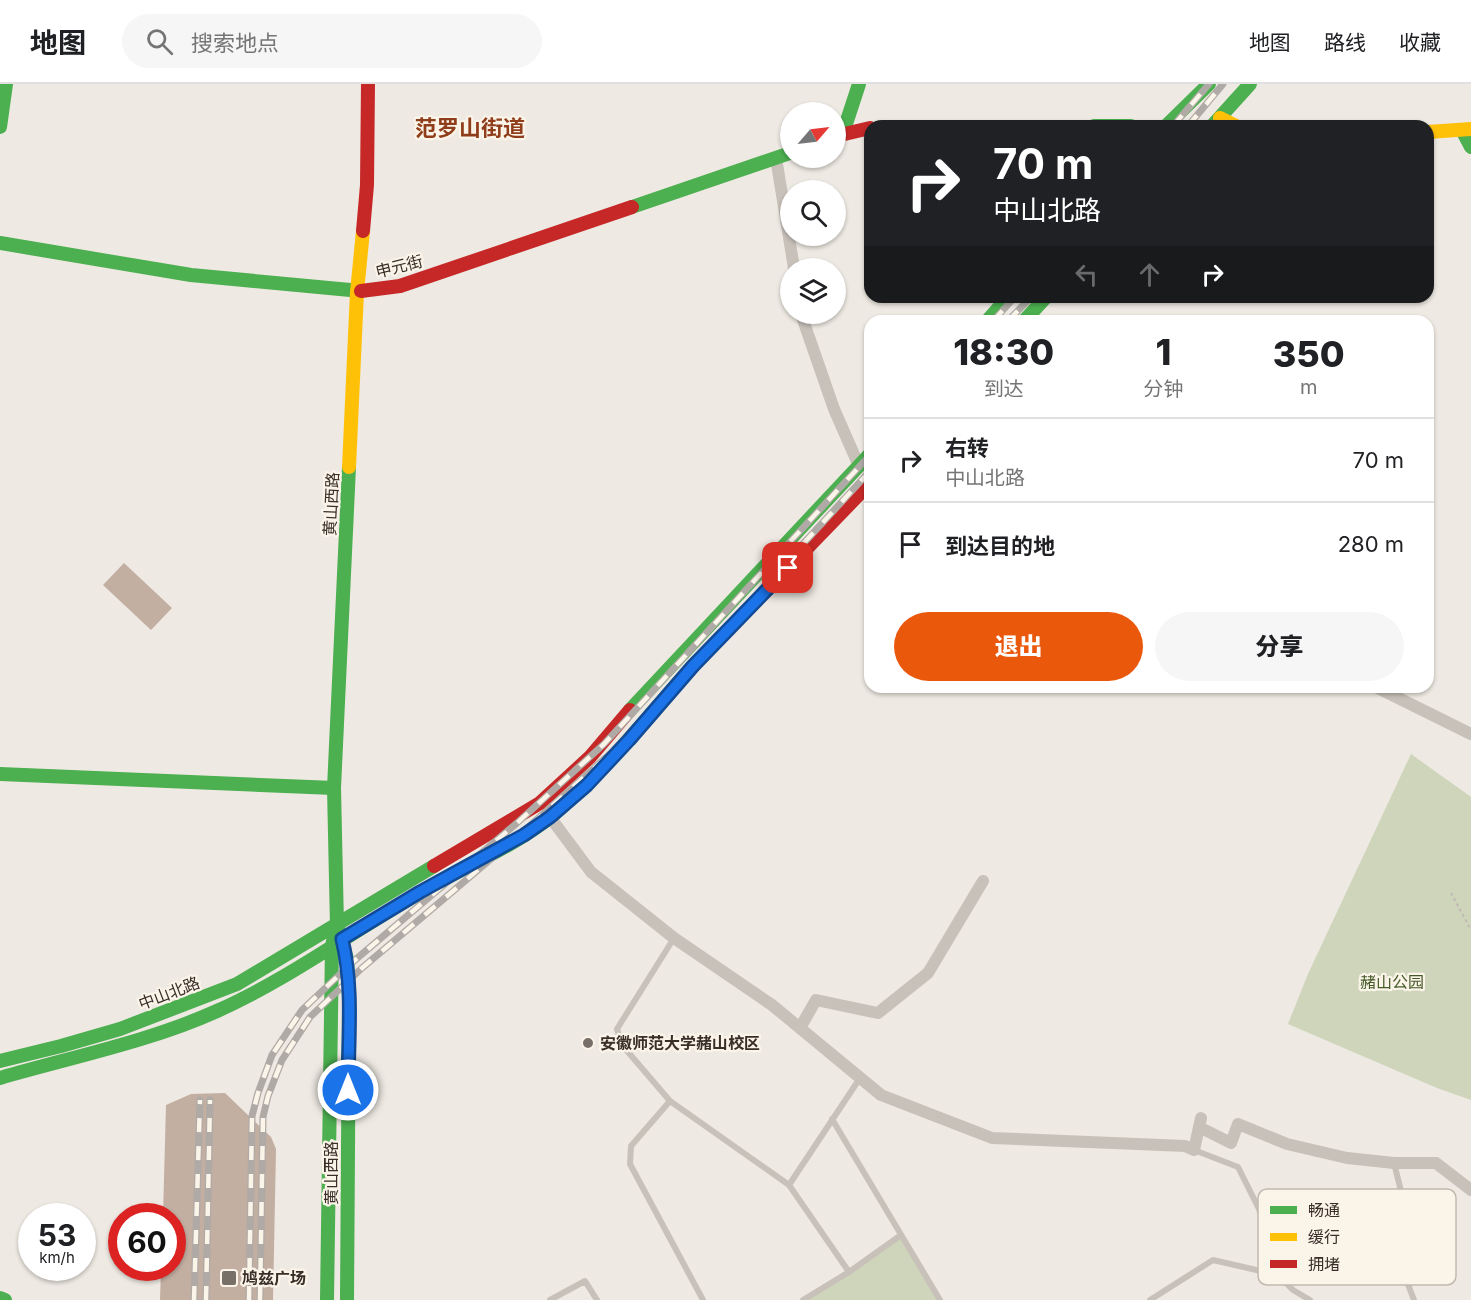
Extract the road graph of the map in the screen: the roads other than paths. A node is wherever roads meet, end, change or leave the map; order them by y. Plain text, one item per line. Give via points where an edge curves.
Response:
1 (6, 84) edge
2 (368, 84) edge
3 (859, 84) edge
4 (1209, 84) edge
5 (1250, 84) edge
6 (846, 116) edge
7 (1172, 120) edge
8 (1218, 120) edge
9 (0, 128) edge
10 (864, 129) edge
11 (1466, 130) edge
12 (1434, 132) edge
13 (846, 133) edge
14 (1471, 147) edge
15 (780, 157) edge
16 (776, 158) junction
17 (0, 243) edge
18 (792, 258) edge
19 (357, 292) junction
20 (1003, 303) edge
21 (1040, 303) edge
22 (992, 315) edge
23 (1030, 315) edge
24 (804, 324) edge
25 (864, 460) edge
26 (855, 471) junction
27 (864, 481) edge
28 (864, 492) edge
29 (1388, 693) edge
30 (1471, 734) edge
31 (0, 774) edge
32 (334, 788) junction
33 (550, 817) junction
34 (983, 881) dead end
35 (337, 926) junction
36 (674, 938) junction
37 (337, 942) junction
38 (800, 1028) junction
39 (0, 1062) edge
40 (0, 1078) edge
41 (860, 1078) junction
42 (670, 1101) junction
43 (832, 1119) junction
44 (1194, 1150) junction
45 (1394, 1163) junction
46 (789, 1185) junction
47 (1400, 1189) edge
48 (1471, 1190) edge
49 (1258, 1207) edge
50 (902, 1235) junction
51 (1258, 1270) edge
52 (849, 1272) junction
53 (1288, 1285) edge
54 (1408, 1285) edge
55 (0, 1298) edge
56 (5, 1300) edge
57 (327, 1300) edge
58 (348, 1300) edge
59 (550, 1300) edge
60 (597, 1300) edge
61 (703, 1300) edge
62 (803, 1300) edge
63 (940, 1300) edge
64 (1150, 1300) edge
65 (1310, 1300) edge
66 (1414, 1300) edge

1 - 9 main road
2 - 19 main road, 黄山西路 via 367,185
3 - 6 main road
4 - 7 main road
5 - 8 main road
10 - 13 main road
11 - 12 main road
11 - 14 main road
15 - 16 main road, 申元街
16 - 18 street
16 - 19 main road, 申元街 via 400,286
17 - 19 main road, 申元街 via 190,275
19 - 32 main road, 黄山西路
20 - 22 main road
21 - 23 main road
24 - 26 street
25 - 26 main road, 中山北路
26 - 27 street
26 - 35 main road, 中山北路 via 642,696 590,757 540,803
28 - 33 main road, 中山北路 via 693,666 587,785
29 - 30 street
31 - 32 main road
32 - 35 main road, 黄山西路
33 - 36 street via 591,872
33 - 37 main road, 中山北路
34 - 38 street via 920,980 878,1013 816,1000
35 - 37 main road, 黄山西路
35 - 39 main road, 中山北路 via 237,984 189,1005
36 - 38 street
36 - 42 lane via 617,1029 622,1045
37 - 40 main road, 中山北路 via 255,991 181,1025
37 - 57 main road, 黄山西路
37 - 58 main road, 黄山西路 via 347,959 349,997
38 - 41 street
41 - 43 lane
41 - 44 street via 881,1095 992,1138 1185,1146
42 - 46 lane
42 - 61 lane via 631,1146 630,1164
43 - 46 lane
43 - 50 lane
44 - 45 street via 1200,1123 1231,1143 1238,1124 1287,1144 1347,1158
44 - 49 lane via 1238,1167
45 - 47 lane
45 - 48 street via 1436,1163
46 - 52 lane
50 - 52 lane
50 - 63 lane
51 - 64 lane via 1214,1260
52 - 62 lane
53 - 65 lane
54 - 66 lane
55 - 56 main road
59 - 60 lane via 585,1281

